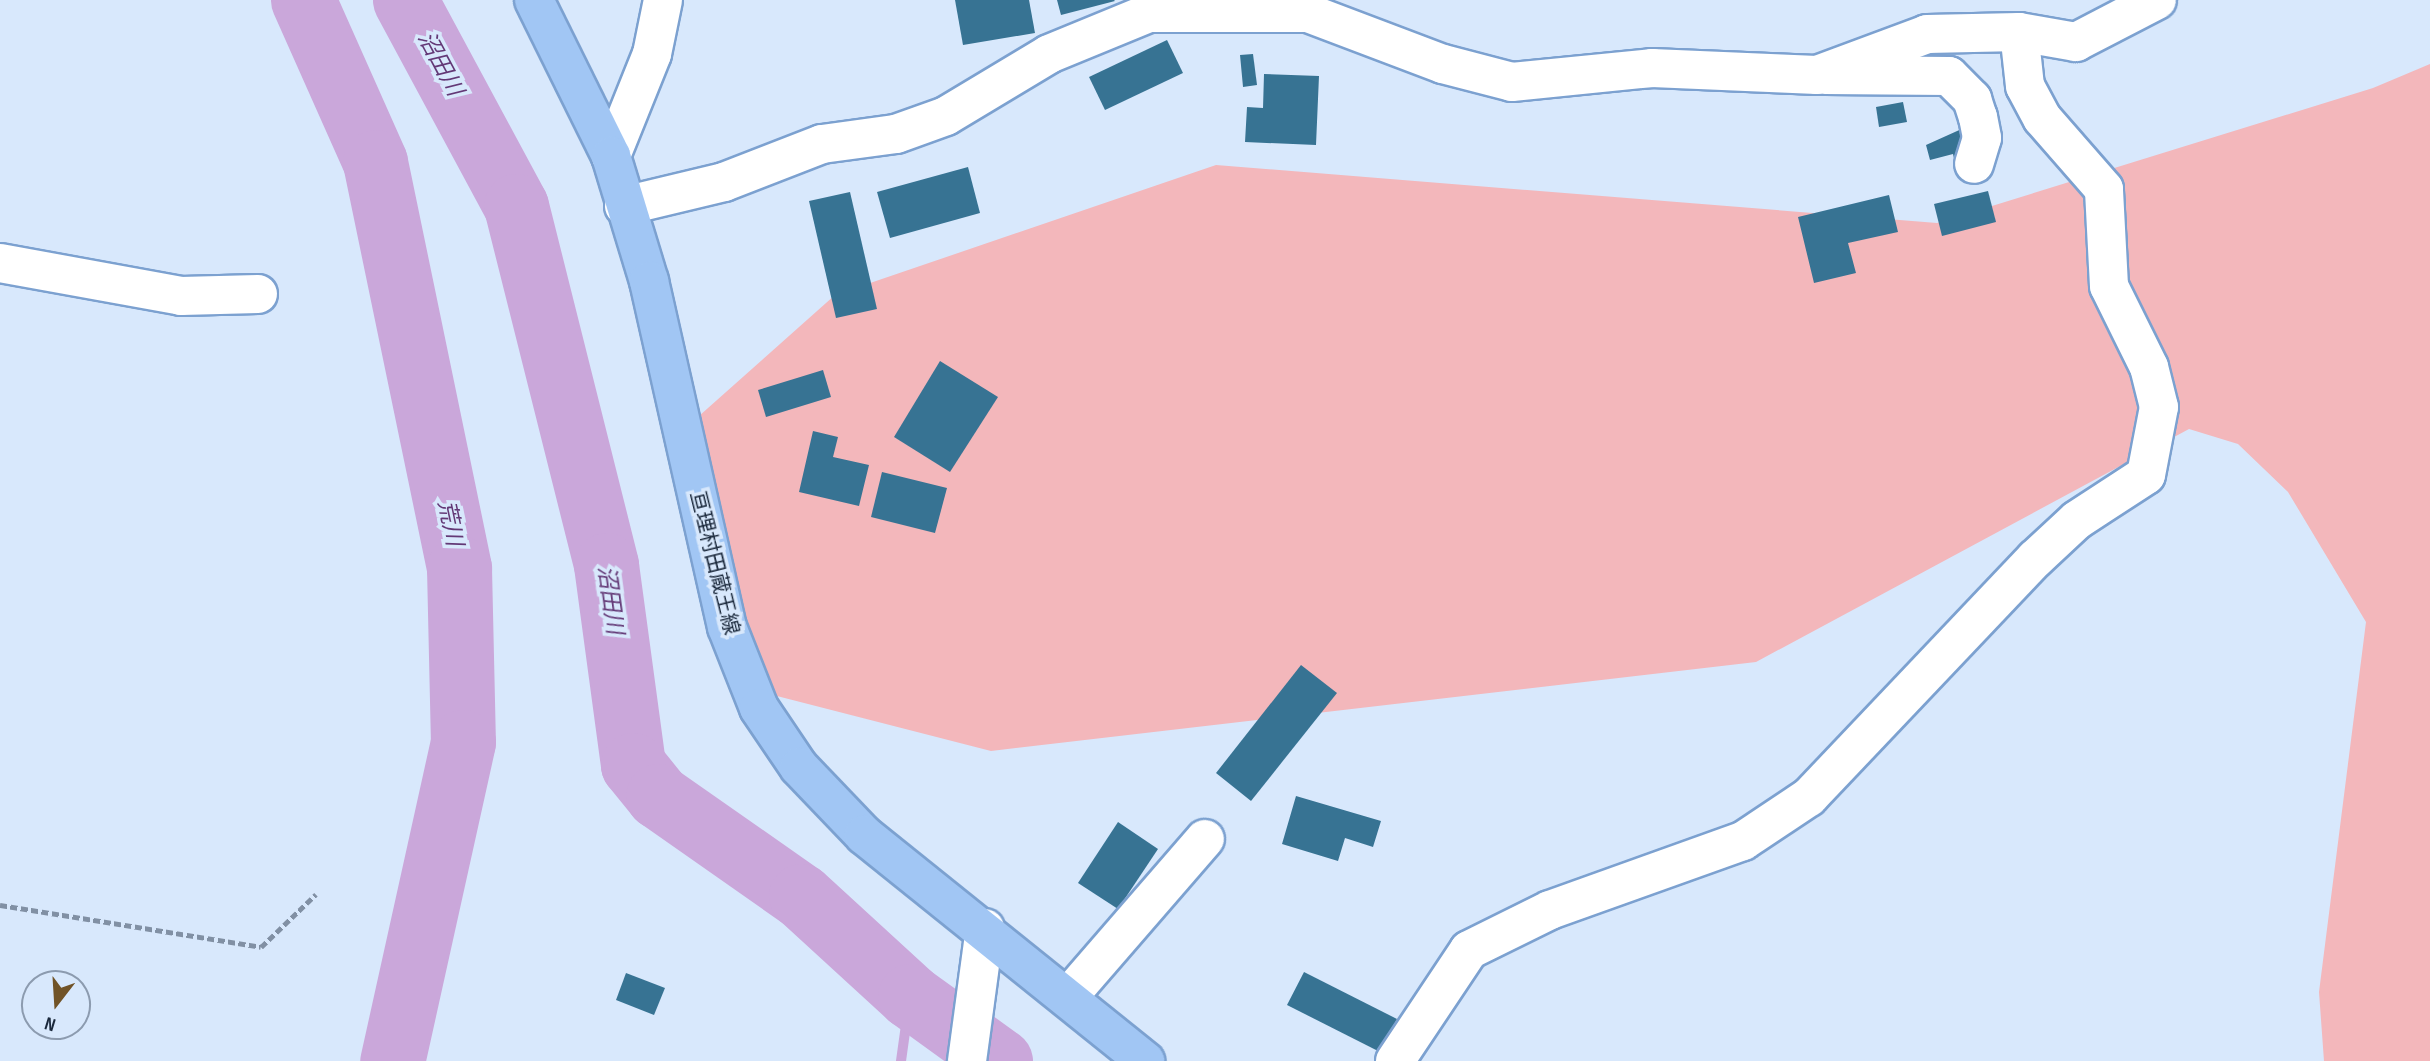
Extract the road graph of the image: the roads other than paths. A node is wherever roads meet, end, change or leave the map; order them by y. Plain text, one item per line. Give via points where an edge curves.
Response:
1 (534, 0) edge
2 (663, 0) edge
3 (2157, 0) edge
4 (2019, 32) junction
5 (1816, 75) junction
6 (611, 156) junction
7 (1974, 164) dead end
8 (624, 206) junction
9 (0, 263) edge
10 (258, 294) dead end
11 (1205, 839) dead end
12 (985, 928) junction
13 (1068, 997) junction
14 (967, 1061) edge
15 (1145, 1061) edge
16 (1395, 1061) edge

1 - 6 main road, 亘理村田蔵王線
2 - 6 street via 652,54
3 - 4 street via 2076,42
4 - 5 street via 1927,34
4 - 16 street via 2025,86 2042,118 2104,190 2109,286 2149,367 2159,407 2146,475 2077,520 2035,559 1809,797 1743,841 1550,909 1469,950
5 - 7 street via 1949,76 1972,99 1978,117 1982,138
5 - 8 street via 1652,68 1512,82 1443,64 1308,13 1149,13 1049,54 946,116 896,134 822,144 724,182
6 - 8 main road, 亘理村田蔵王線
8 - 12 main road, 亘理村田蔵王線 via 649,281 727,627 759,708 799,767 864,835
9 - 10 street via 181,296
11 - 13 street
12 - 13 main road, 亘理村田蔵王線
12 - 14 street
13 - 15 main road, 亘理村田蔵王線

